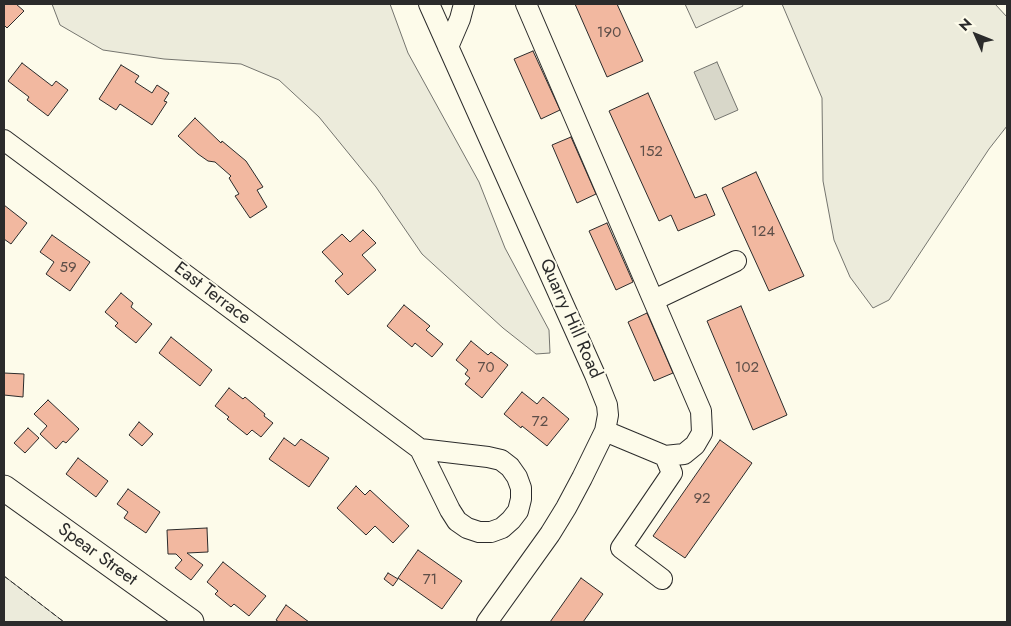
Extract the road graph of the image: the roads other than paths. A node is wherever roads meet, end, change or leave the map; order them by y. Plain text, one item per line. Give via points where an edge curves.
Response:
1 (429, 4) edge
2 (464, 4) edge
3 (526, 4) edge
4 (448, 47) junction
5 (4, 140) edge
6 (736, 261) dead end
7 (654, 300) junction
8 (605, 431) junction
9 (420, 449) junction
10 (665, 456) junction
11 (4, 488) edge
12 (662, 579) dead end
13 (191, 622) edge
14 (487, 622) edge

1 - 4 street, Quarry Hill Road
2 - 4 street
3 - 7 street
4 - 8 street, Quarry Hill Road via 602,392 608,415
5 - 9 street, East Terrace
6 - 7 street
7 - 10 street via 701,411 702,433 695,445 684,454
8 - 10 street
8 - 14 street, Quarry Hill Road via 560,517
9 - 9 street, East Terrace via 501,460 517,476 522,499 518,511 502,528 491,532 467,528 450,510
10 - 12 street via 672,473 621,548
11 - 13 main road, Spear Street

